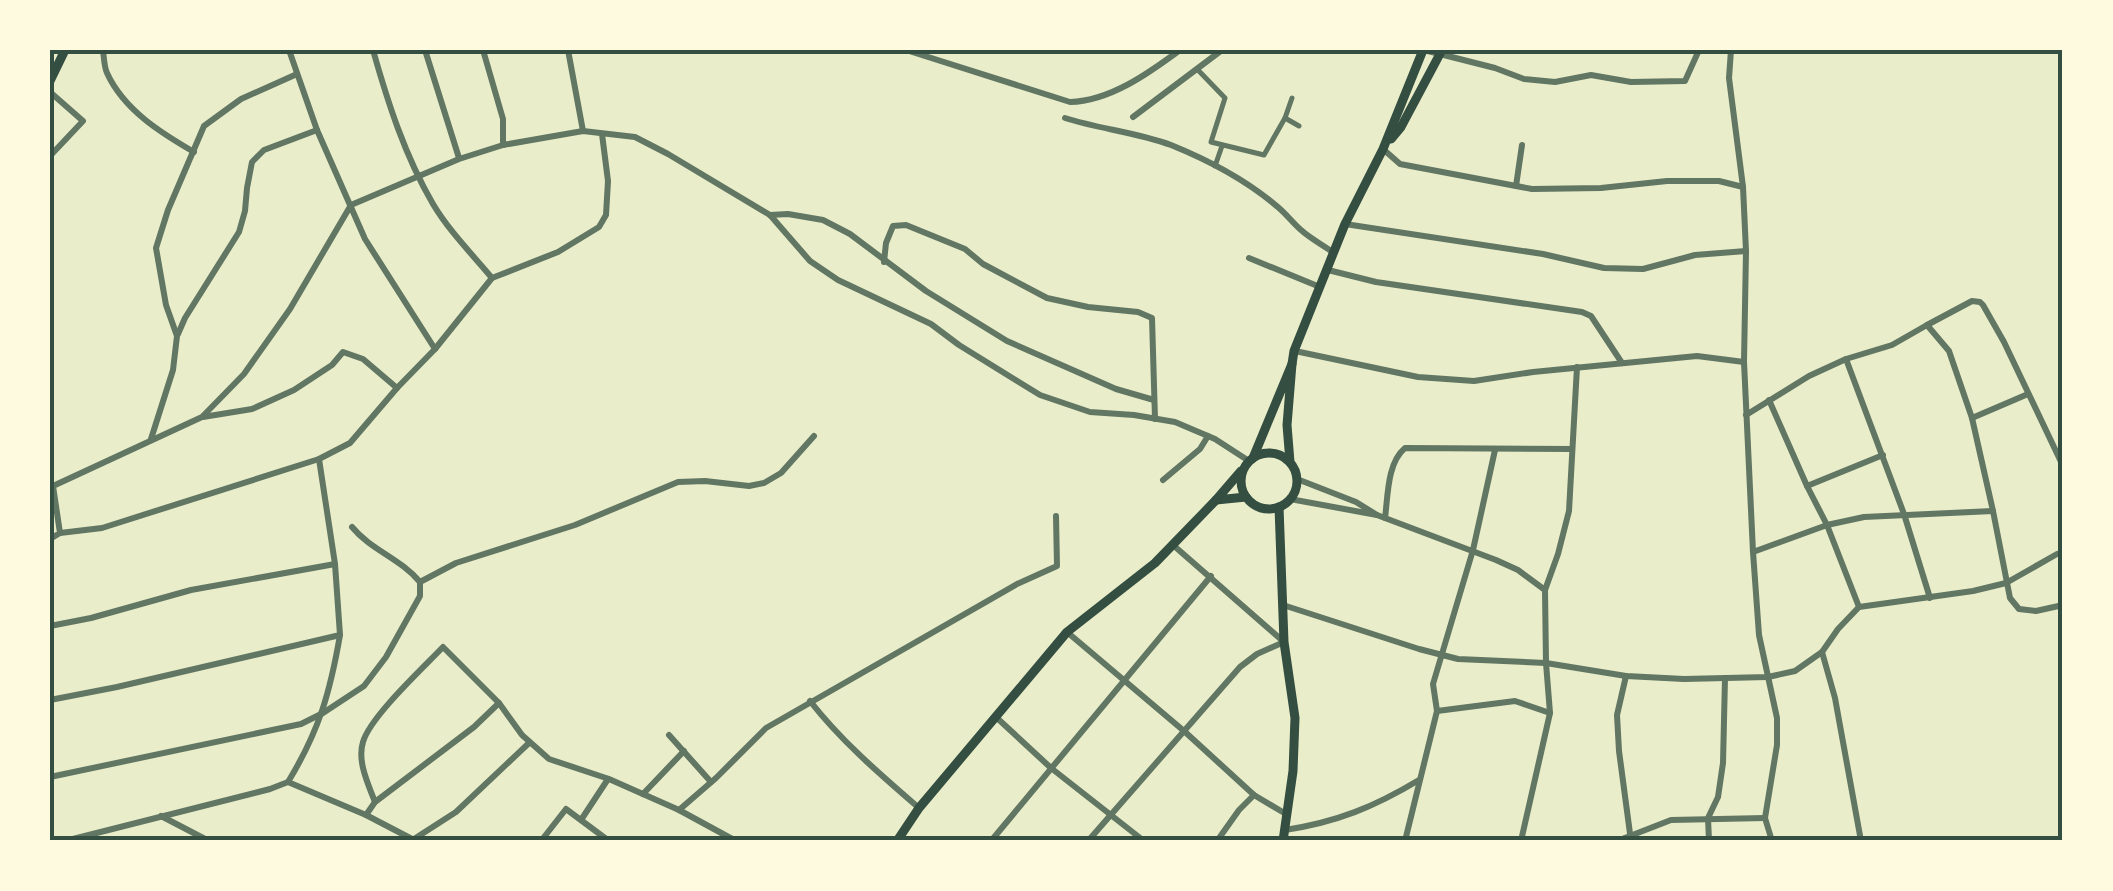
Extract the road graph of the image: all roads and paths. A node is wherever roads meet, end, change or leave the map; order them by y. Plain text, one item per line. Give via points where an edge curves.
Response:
1 (66, 50) edge
2 (103, 50) edge
3 (290, 50) edge
4 (373, 50) edge
5 (425, 50) edge
6 (483, 50) edge
7 (568, 50) edge
8 (906, 50) edge
9 (1180, 50) edge
10 (1222, 50) edge
11 (1423, 50) edge
12 (1699, 50) edge
13 (1730, 50) edge
14 (1441, 52) edge
15 (1197, 69) junction
16 (297, 74) junction
17 (50, 81) edge
18 (50, 92) edge
19 (1292, 98) dead end
20 (1133, 117) dead end
21 (1065, 118) dead end
22 (1285, 118) junction
23 (1299, 126) dead end
24 (317, 130) junction
25 (583, 131) junction
26 (602, 134) junction
27 (1522, 144) dead end
28 (503, 145) junction
29 (1222, 146) junction
30 (1383, 149) junction
31 (194, 152) junction
32 (50, 156) edge
33 (459, 159) junction
34 (1215, 166) junction
35 (418, 174) junction
36 (1516, 186) junction
37 (1743, 187) junction
38 (350, 205) junction
39 (770, 216) junction
40 (1346, 224) junction
41 (1746, 251) junction
42 (1334, 253) junction
43 (1248, 258) dead end
44 (884, 262) junction
45 (1328, 270) junction
46 (492, 278) junction
47 (1321, 288) junction
48 (1926, 325) junction
49 (177, 336) junction
50 (435, 350) junction
51 (1294, 351) junction
52 (1846, 359) junction
53 (1744, 362) junction
54 (1622, 363) junction
55 (1292, 364) junction
56 (1577, 368) junction
57 (396, 388) junction
58 (2028, 394) junction
59 (1154, 400) junction
60 (1769, 400) junction
61 (1745, 415) junction
62 (202, 417) junction
63 (1154, 418) junction
64 (1972, 418) junction
65 (814, 436) dead end
66 (1208, 436) junction
67 (151, 440) junction
68 (1572, 449) junction
69 (1495, 450) junction
70 (1883, 455) junction
71 (320, 460) junction
72 (1290, 462) junction
73 (1248, 463) junction
74 (2063, 466) edge
75 (1297, 479) junction
76 (1164, 480) dead end
77 (51, 483) edge
78 (1807, 486) junction
79 (52, 497) edge
80 (1246, 497) junction
81 (1290, 499) junction
82 (1216, 500) junction
83 (1279, 507) junction
84 (1994, 511) junction
85 (1904, 514) junction
86 (1056, 516) dead end
87 (1381, 516) junction
88 (352, 526) dead end
89 (1827, 526) junction
90 (60, 533) junction
91 (50, 540) edge
92 (1173, 544) junction
93 (1473, 550) junction
94 (1753, 552) junction
95 (2057, 554) dead end
96 (335, 564) junction
97 (1211, 576) junction
98 (420, 582) junction
99 (2006, 583) junction
100 (1545, 590) junction
101 (1930, 598) junction
102 (1283, 605) junction
103 (2063, 605) edge
104 (1860, 608) junction
105 (50, 626) edge
106 (1067, 632) junction
107 (340, 635) junction
108 (1284, 642) junction
109 (1822, 652) junction
110 (1442, 655) junction
111 (1546, 663) junction
112 (1626, 676) junction
113 (1725, 678) junction
114 (1768, 678) junction
115 (1125, 682) junction
116 (50, 700) edge
117 (810, 701) junction
118 (499, 702) junction
119 (1437, 711) junction
120 (323, 713) junction
121 (1550, 713) junction
122 (997, 718) junction
123 (1184, 732) junction
124 (669, 736) dead end
125 (530, 743) junction
126 (684, 751) junction
127 (1051, 768) junction
128 (50, 778) edge
129 (609, 779) junction
130 (1420, 779) junction
131 (288, 782) junction
132 (712, 782) junction
133 (643, 794) junction
134 (1254, 795) junction
135 (375, 802) junction
136 (919, 808) junction
137 (679, 810) junction
138 (1288, 814) junction
139 (1109, 815) junction
140 (161, 816) junction
141 (366, 816) junction
142 (1708, 818) junction
143 (1765, 818) junction
144 (582, 820) junction
145 (1284, 836) edge
146 (1631, 838) edge
147 (414, 840) edge
148 (65, 841) edge
149 (209, 841) edge
150 (541, 841) edge
151 (610, 841) edge
152 (736, 841) edge
153 (897, 841) edge
154 (991, 841) edge
155 (1088, 841) edge
156 (1144, 841) edge
157 (1217, 841) edge
158 (1405, 841) edge
159 (1521, 841) edge
160 (1616, 841) edge
161 (1708, 841) edge
162 (1772, 841) edge
163 (1861, 841) edge

1 - 17 main road
2 - 31 street via 106,72 129,105
3 - 16 street
4 - 35 street
5 - 33 street
6 - 28 street via 503,119
7 - 25 street
8 - 9 street via 1080,102 1150,72
10 - 15 street
11 - 14 street
11 - 30 main road
12 - 14 street via 1685,81 1631,82 1591,74 1555,82 1524,79
13 - 37 street
14 - 30 main road
15 - 20 street
15 - 29 street via 1225,98 1210,142
16 - 24 street
16 - 31 street via 241,99 204,126
18 - 32 street via 83,120
19 - 22 street
21 - 34 street via 1172,146
22 - 23 street
22 - 29 street via 1264,154
24 - 38 street
24 - 49 street via 264,150 252,162 239,232
25 - 26 street
25 - 28 street
26 - 39 street via 635,138 668,154
26 - 46 street via 608,181 599,226 558,252
27 - 36 street
28 - 33 street
29 - 34 street
30 - 36 street via 1400,164
30 - 40 main road
31 - 49 street via 156,248
33 - 35 street
34 - 42 street
35 - 38 street
35 - 46 street via 434,206
36 - 37 street via 1719,181
37 - 41 street
38 - 50 street
38 - 62 street via 290,309 244,374
39 - 44 street via 823,220
39 - 63 street via 838,280 932,324 1040,395 1090,412
40 - 41 street via 1604,268 1643,269 1695,254
40 - 42 main road
41 - 53 street
42 - 45 main road
43 - 47 street
44 - 59 street via 1007,341
44 - 59 street via 893,226 906,226 965,249 1047,298 1152,318
45 - 47 main road
45 - 54 street via 1582,312
46 - 50 street
47 - 51 main road
48 - 52 street via 1892,345
48 - 58 street via 1980,302
48 - 64 street via 1949,352
49 - 67 street
50 - 57 street
51 - 55 main road
51 - 56 street via 1418,377 1474,381
52 - 60 street
52 - 70 street
53 - 54 street via 1697,356
53 - 61 street
54 - 56 street
55 - 72 main road
55 - 73 main road
56 - 68 street
57 - 62 street via 363,359 343,352 294,390 252,409
57 - 71 street via 350,443
58 - 64 street
58 - 74 street
59 - 63 street
60 - 61 street
60 - 78 street
61 - 94 street
62 - 67 street
63 - 66 street
64 - 84 street
65 - 98 street via 764,483 678,482
66 - 73 street
66 - 76 street
67 - 77 street
68 - 69 street
68 - 100 street via 1569,510
69 - 87 street via 1405,448
69 - 93 street
70 - 78 street
70 - 85 street
71 - 90 street via 102,528
71 - 96 street
72 - 73 main road via 1266,452
72 - 75 main road
73 - 80 main road
73 - 82 main road
75 - 81 main road
75 - 87 street
77 - 79 street
78 - 89 street
79 - 90 street
80 - 82 main road
80 - 83 main road via 1261,508
81 - 83 main road
81 - 87 street
82 - 92 main road
83 - 102 main road
84 - 85 street
84 - 99 street
85 - 89 street
85 - 101 street
86 - 117 street via 1057,566
87 - 93 street
88 - 98 street
89 - 94 street
89 - 104 street
90 - 91 street
92 - 97 street
92 - 106 main road
93 - 100 street
93 - 110 street
94 - 114 street
95 - 99 street
96 - 105 street via 191,590
96 - 107 street
97 - 108 street
97 - 115 street
98 - 120 street via 420,596 364,686
99 - 101 street
99 - 103 street via 2019,609
100 - 111 street
101 - 104 street
102 - 108 main road
102 - 110 street
104 - 109 street
106 - 115 street
106 - 122 main road
107 - 116 street
107 - 120 street
108 - 123 street via 1240,667
108 - 138 main road via 1295,718
109 - 114 street
109 - 163 street
110 - 111 street
110 - 119 street via 1433,684
111 - 112 street
111 - 121 street
112 - 113 street
112 - 146 street via 1617,715
113 - 114 street
113 - 142 street via 1723,763
114 - 143 street via 1777,745
115 - 123 street
115 - 127 street
117 - 132 street via 766,728
117 - 136 street
118 - 125 street
118 - 135 street
118 - 135 street via 443,647 361,744
119 - 121 street via 1515,702
119 - 130 street
120 - 128 street via 301,724
120 - 131 street
121 - 159 street
122 - 127 street
122 - 136 main road
123 - 134 street
123 - 139 street
124 - 126 street
125 - 129 street via 549,759
125 - 147 street via 456,812
126 - 132 street
126 - 133 street
127 - 139 street
127 - 154 street
129 - 133 street
129 - 144 street
130 - 145 street via 1382,802
130 - 158 street
131 - 140 street
131 - 141 street
132 - 137 street
133 - 137 street
134 - 138 street
134 - 157 street
135 - 141 street
136 - 153 main road
137 - 152 street
138 - 145 main road
139 - 155 street
139 - 156 street
140 - 148 street
140 - 149 street
141 - 147 street
142 - 143 street
142 - 146 street via 1671,820
142 - 161 street
143 - 162 street
144 - 150 street via 566,809
144 - 151 street
146 - 160 street

